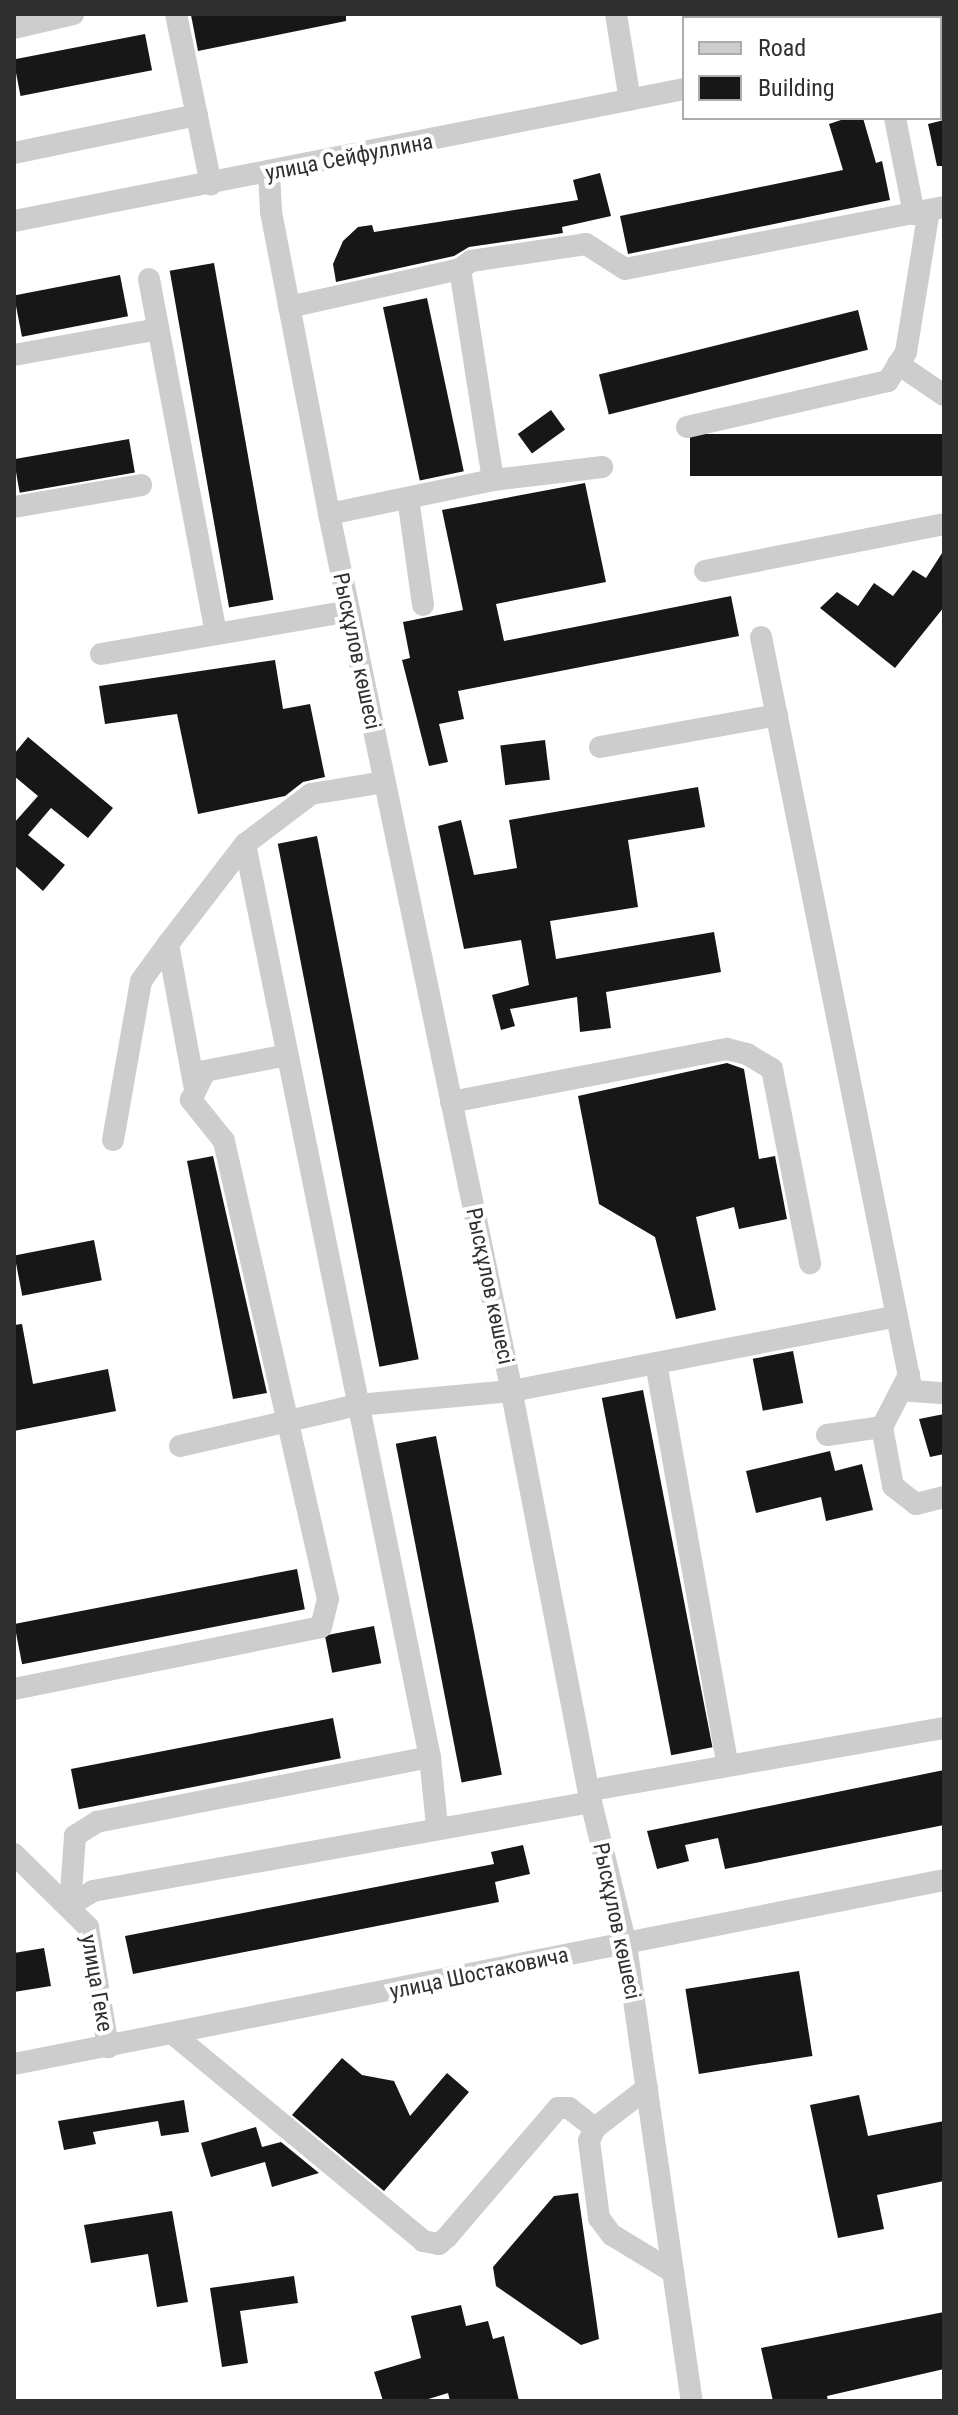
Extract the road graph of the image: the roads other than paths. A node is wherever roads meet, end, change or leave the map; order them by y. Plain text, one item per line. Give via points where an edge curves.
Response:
1 (73, 14) edge
2 (176, 14) edge
3 (616, 14) edge
4 (14, 28) edge
5 (682, 89) edge
6 (630, 100) junction
7 (197, 115) junction
8 (896, 120) edge
9 (14, 153) edge
10 (269, 173) junction
11 (211, 184) junction
12 (929, 210) edge
13 (14, 221) edge
14 (460, 269) junction
15 (149, 279) dead end
16 (289, 307) junction
17 (158, 329) junction
18 (14, 355) edge
19 (898, 364) junction
20 (944, 395) edge
21 (687, 427) dead end
22 (602, 467) dead end
23 (493, 480) junction
24 (141, 485) dead end
25 (408, 498) junction
26 (14, 507) edge
27 (329, 514) junction
28 (944, 524) edge
29 (705, 571) dead end
30 (423, 605) dead end
31 (349, 611) junction
32 (216, 634) junction
33 (761, 637) dead end
34 (101, 654) dead end
35 (777, 715) junction
36 (600, 747) dead end
37 (384, 782) junction
38 (245, 844) junction
39 (168, 944) junction
40 (287, 1055) junction
41 (194, 1084) junction
42 (451, 1102) junction
43 (113, 1140) dead end
44 (810, 1263) dead end
45 (897, 1316) junction
46 (656, 1363) junction
47 (909, 1375) junction
48 (512, 1391) junction
49 (944, 1393) edge
50 (358, 1405) junction
51 (284, 1420) junction
52 (882, 1427) junction
53 (827, 1435) dead end
54 (180, 1446) dead end
55 (944, 1497) edge
56 (14, 1689) edge
57 (944, 1728) edge
58 (430, 1757) junction
59 (728, 1766) junction
60 (591, 1796) junction
61 (437, 1826) junction
62 (14, 1854) edge
63 (944, 1880) edge
64 (70, 1905) junction
65 (626, 1945) junction
66 (172, 2033) junction
67 (108, 2047) junction
68 (14, 2064) edge
69 (647, 2088) junction
70 (595, 2128) junction
71 (673, 2272) junction
72 (692, 2401) edge

1 - 4 street
2 - 7 street
3 - 6 street
5 - 6 street, улица Сейфуллина
6 - 10 street, улица Сейфуллина
7 - 9 street
7 - 11 street
8 - 12 street
10 - 11 street, улица Сейфуллина
10 - 16 street, Рысқұлов көшесі
11 - 13 street, улица Сейфуллина
12 - 14 street via 625,269 586,244 471,261
12 - 19 street via 906,352
14 - 16 street
14 - 23 street
15 - 17 street
16 - 27 street, Рысқұлов көшесі
17 - 18 street
17 - 32 street
19 - 20 street
19 - 21 street via 888,381
22 - 23 street
23 - 25 street
24 - 26 street
25 - 27 street
25 - 30 street
27 - 31 street, Рысқұлов көшесі
28 - 29 street
31 - 32 street
31 - 37 street, Рысқұлов көшесі
32 - 34 street
33 - 35 street
35 - 36 street
35 - 45 street
37 - 38 street via 311,794
37 - 42 street, Рысқұлов көшесі
38 - 39 street
38 - 40 street
39 - 41 street
39 - 43 street via 141,981
40 - 41 street via 205,1071
40 - 50 street
41 - 51 street via 191,1100 224,1141
42 - 44 street via 727,1049 747,1054 772,1069
42 - 48 street, Рысқұлов көшесі
45 - 46 street
45 - 47 street
46 - 48 street
46 - 59 street
47 - 49 street via 912,1391
47 - 52 street
48 - 50 street
48 - 60 street, Рысқұлов көшесі
50 - 51 street
50 - 58 street
51 - 54 street
51 - 56 street via 328,1599 321,1627
52 - 53 street
52 - 55 street via 893,1486 916,1504
57 - 59 street
58 - 61 street
58 - 64 street via 97,1822 75,1836
59 - 60 street
60 - 61 street
60 - 65 street, Рысқұлов көшесі
61 - 64 street via 93,1891
62 - 64 street, улица Геке
63 - 65 street, улица Шостаковича
64 - 67 street, улица Геке via 88,1927
65 - 66 street, улица Шостаковича
65 - 69 street, Рысқұлов көшесі
66 - 67 street, улица Шостаковича
66 - 70 street via 423,2241 439,2244 447,2237 558,2108 569,2108
67 - 68 street, улица Шостаковича
69 - 70 street
69 - 71 street, Рысқұлов көшесі
70 - 71 street via 589,2141 599,2218 612,2235
71 - 72 street, Рысқұлов көшесі

